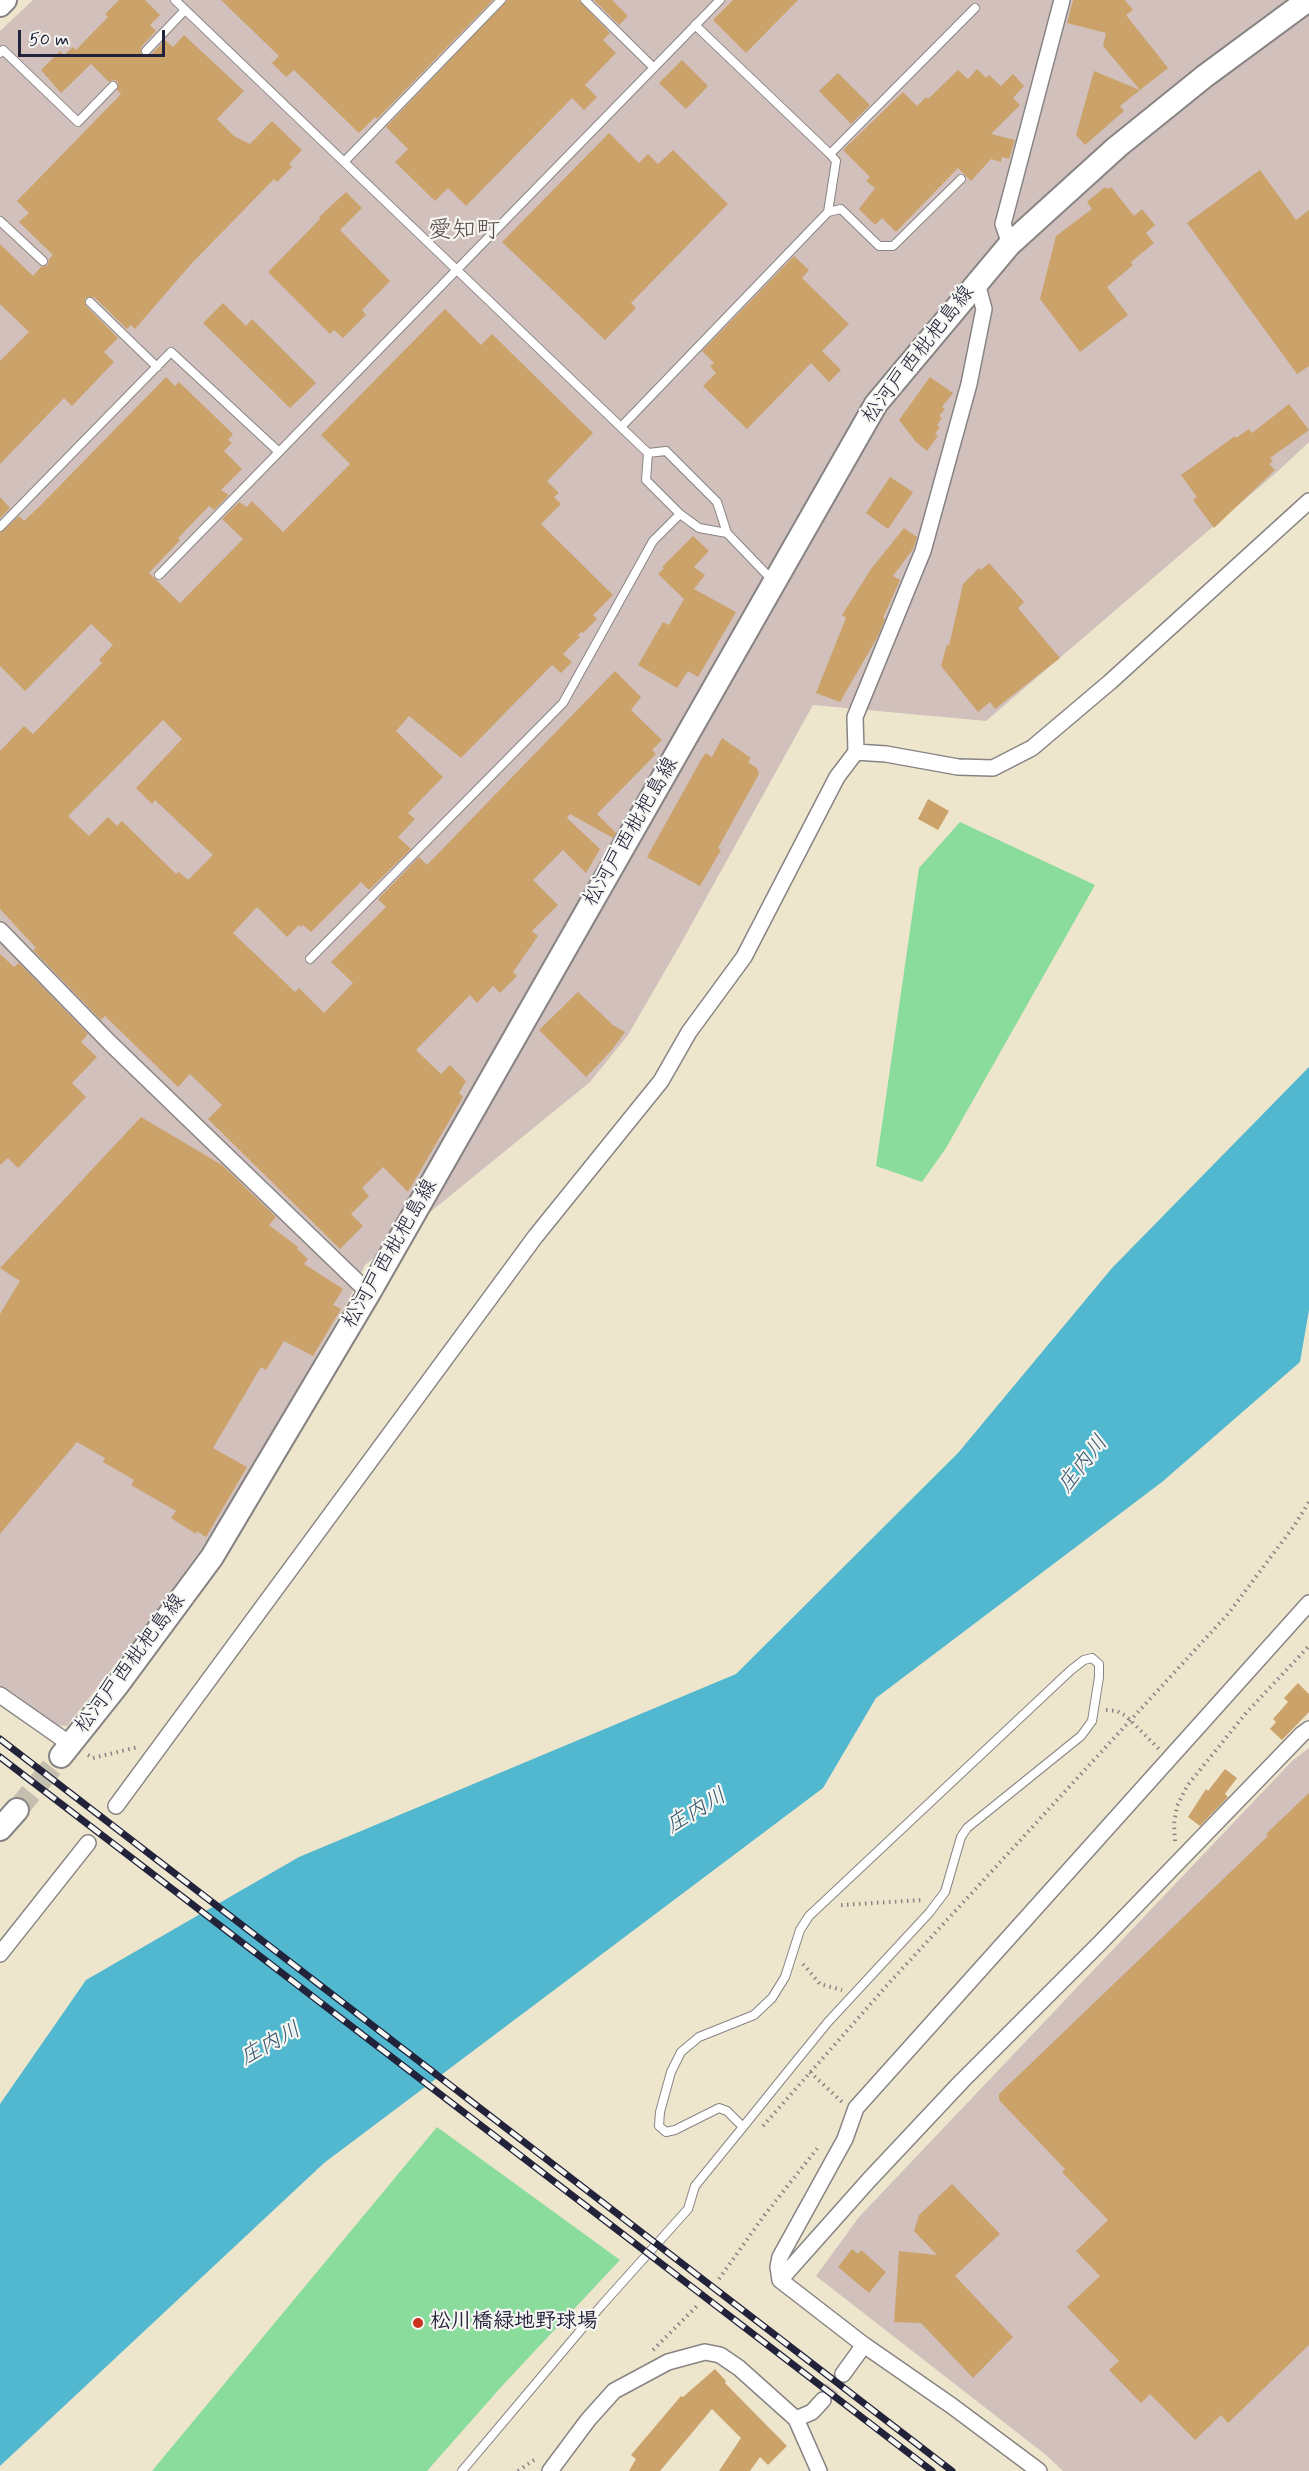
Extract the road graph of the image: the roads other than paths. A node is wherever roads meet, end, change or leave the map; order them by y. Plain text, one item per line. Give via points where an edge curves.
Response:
1 (5, 0) edge
2 (175, 0) edge
3 (501, 0) edge
4 (585, 0) edge
5 (720, 0) edge
6 (1062, 0) edge
7 (1308, 0) edge
8 (0, 5) edge
9 (975, 8) dead end
10 (185, 10) junction
11 (695, 25) junction
12 (146, 51) dead end
13 (0, 53) edge
14 (654, 68) junction
15 (113, 86) dead end
16 (830, 154) junction
17 (344, 162) junction
18 (961, 179) dead end
19 (828, 212) junction
20 (0, 221) edge
21 (1010, 244) junction
22 (43, 261) dead end
23 (457, 270) junction
24 (976, 283) junction
25 (90, 302) dead end
26 (157, 367) junction
27 (621, 427) junction
28 (279, 452) junction
29 (648, 453) junction
30 (1309, 501) edge
31 (680, 514) junction
32 (0, 527) edge
33 (727, 533) junction
34 (159, 575) dead end
35 (774, 582) junction
36 (856, 752) junction
37 (0, 930) edge
38 (310, 959) dead end
39 (369, 1293) junction
40 (1309, 1603) edge
41 (0, 1695) edge
42 (1309, 1729) edge
43 (66, 1750) joint
44 (116, 1806) dead end
45 (17, 1810) tunnel mouth
46 (1, 1827) edge
47 (87, 1843) dead end
48 (0, 1954) edge
49 (743, 2127) junction
50 (780, 2280) junction
51 (864, 2345) junction
52 (843, 2374) tunnel mouth
53 (823, 2400) tunnel mouth
54 (796, 2419) junction
55 (462, 2471) edge
56 (550, 2471) edge
57 (819, 2471) edge
58 (1039, 2471) edge

1 - 8 main road
2 - 10 lane
3 - 17 lane
4 - 14 lane
5 - 11 lane
6 - 21 street via 1003,224
7 - 21 main road, 松河戸西枇杷島線 via 1117,147
9 - 16 lane
10 - 12 lane
10 - 17 lane
11 - 14 lane
11 - 16 lane
13 - 15 lane via 3,50 78,122
14 - 23 lane
16 - 19 lane via 836,161
17 - 23 lane
18 - 19 lane via 893,246 879,246 841,209
19 - 27 lane
20 - 22 lane
21 - 24 main road, 松河戸西枇杷島線
23 - 27 lane
23 - 28 lane
24 - 35 main road, 松河戸西枇杷島線 via 876,404
24 - 36 street via 984,309 969,384 923,551 855,717
25 - 26 lane
26 - 28 lane via 171,352
26 - 32 lane
27 - 29 lane
28 - 34 lane
29 - 31 lane via 646,480
29 - 33 lane via 666,451 717,502
30 - 36 street via 1032,748 993,768 958,767
31 - 33 lane via 699,528
31 - 38 lane via 653,541 563,703
33 - 35 lane
35 - 39 main road, 松河戸西枇杷島線
36 - 44 street via 837,777 744,957 689,1032 661,1081 535,1237
37 - 39 street via 110,1043
39 - 43 main road, 松河戸西枇杷島線 via 212,1557
40 - 50 street via 856,2108 845,2139 780,2257
41 - 43 street
42 - 50 street via 962,2081
45 - 46 main road
47 - 48 street
49 - 49 lane via 719,2108 666,2132 659,2126 671,2072 681,2052 699,2037 754,2015 777,1991 800,1930 822,1903 1071,1670 1092,1658 1099,1664 1099,1677 1092,1721 1081,1736 967,1828 945,1892
49 - 55 lane via 695,2186 688,2208
50 - 51 street
51 - 52 street
51 - 58 street
53 - 54 street via 812,2412
54 - 56 street via 740,2368 720,2355 705,2352 668,2362 614,2391
54 - 57 street

